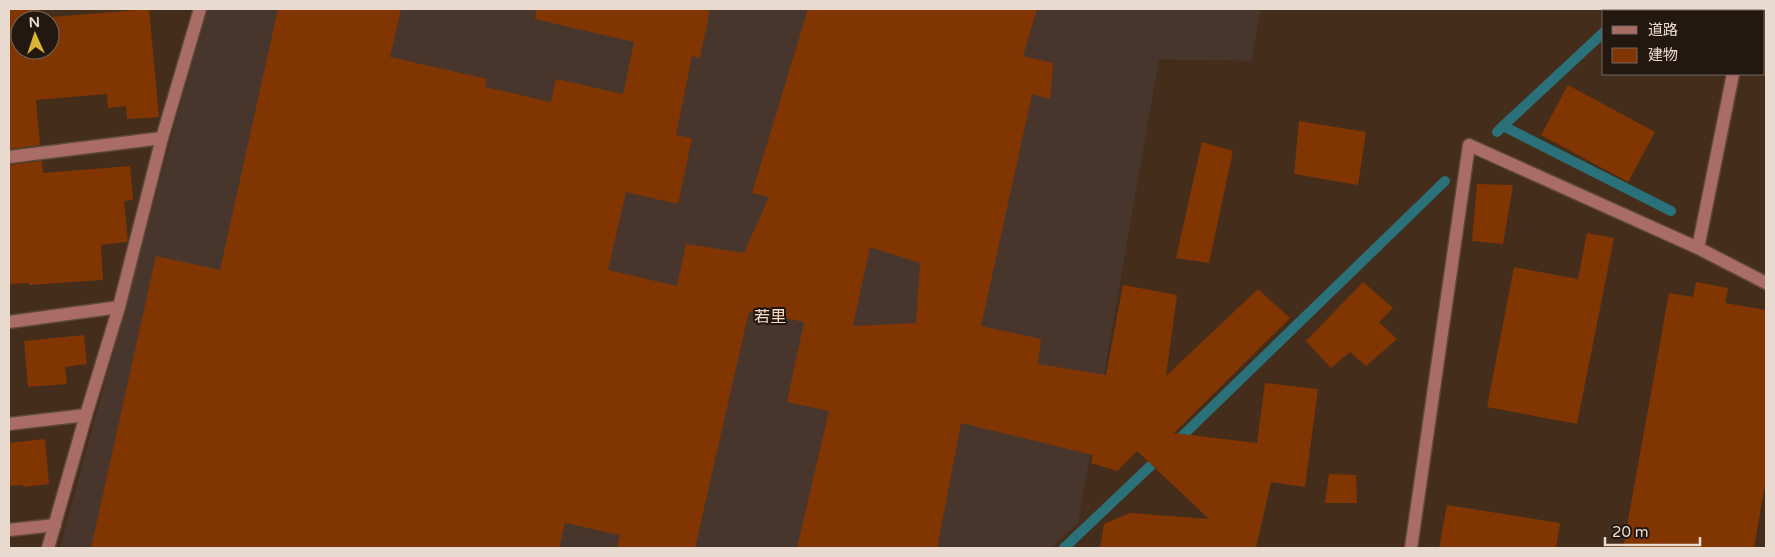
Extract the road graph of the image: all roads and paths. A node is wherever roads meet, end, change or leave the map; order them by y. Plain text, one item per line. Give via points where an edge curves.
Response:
1 (200, 9) edge
2 (1733, 75) edge
3 (162, 138) junction
4 (9, 156) edge
5 (1698, 248) junction
6 (1766, 283) edge
7 (119, 307) junction
8 (9, 322) edge
9 (86, 415) junction
10 (9, 424) edge
11 (55, 525) junction
12 (9, 530) edge
13 (48, 548) edge
14 (1411, 548) edge

1 - 3 street
2 - 5 street
3 - 4 street
3 - 7 street
5 - 6 street
5 - 14 street via 1469,145
7 - 8 street
7 - 9 street
9 - 10 street
9 - 11 street
11 - 12 street
11 - 13 street

